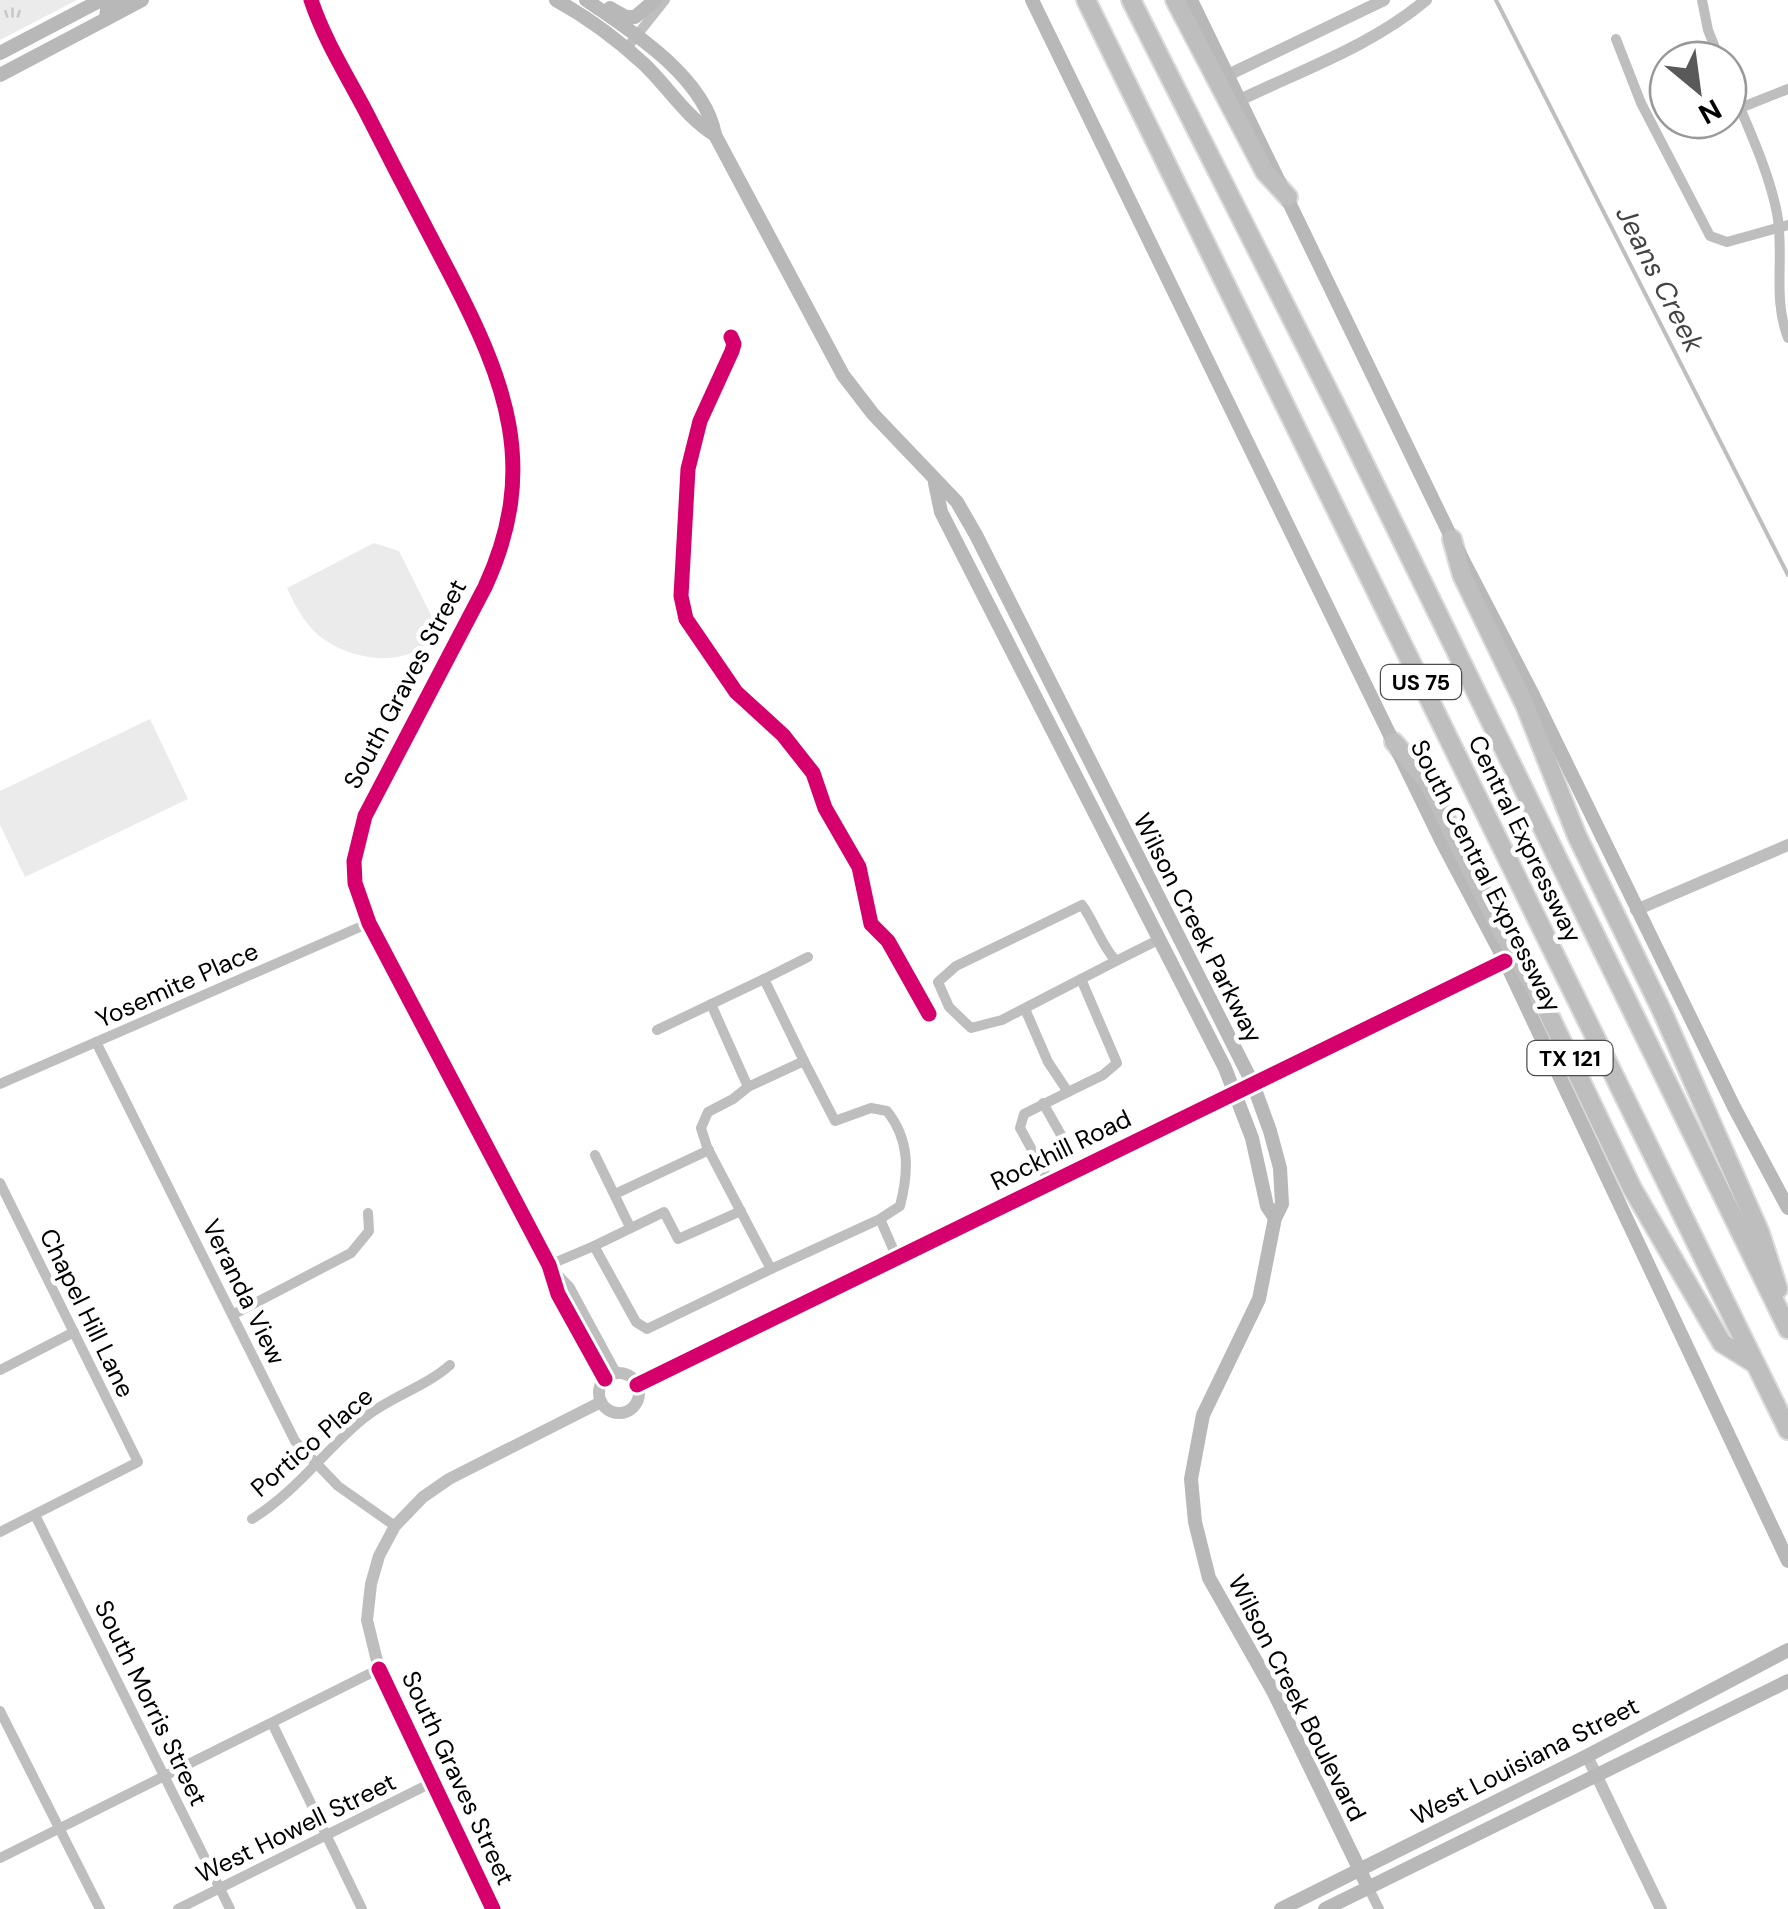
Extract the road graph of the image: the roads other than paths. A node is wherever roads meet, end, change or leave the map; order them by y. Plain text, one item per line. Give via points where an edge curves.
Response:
1 (101, 0) edge
2 (120, 0) edge
3 (142, 0) edge
4 (312, 0) edge
5 (556, 0) edge
6 (586, 0) edge
7 (598, 0) edge
8 (655, 0) edge
9 (665, 0) edge
10 (1032, 0) edge
11 (1086, 0) edge
12 (1131, 0) edge
13 (1176, 0) edge
14 (1191, 0) edge
15 (1384, 0) edge
16 (1426, 0) edge
17 (1702, 0) edge
18 (106, 19) junction
19 (1335, 24) junction
20 (1616, 40) dead end
21 (1712, 40) edge
22 (631, 43) junction
23 (1347, 48) junction
24 (0, 53) edge
25 (0, 74) edge
26 (1228, 75) junction
27 (1788, 89) edge
28 (1240, 100) junction
29 (1748, 105) edge
30 (1748, 129) edge
31 (1288, 197) junction
32 (1783, 227) edge
33 (1788, 338) edge
34 (934, 482) junction
35 (1452, 540) junction
36 (1394, 742) junction
37 (1788, 844) edge
38 (1636, 910) junction
39 (369, 923) junction
40 (1160, 939) junction
41 (808, 957) dead end
42 (1505, 960) junction
43 (1116, 961) junction
44 (764, 979) junction
45 (1081, 980) junction
46 (711, 1004) junction
47 (1025, 1009) junction
48 (657, 1030) dead end
49 (96, 1042) junction
50 (804, 1061) junction
51 (0, 1084) edge
52 (1253, 1084) junction
53 (748, 1086) junction
54 (1068, 1092) junction
55 (1236, 1092) junction
56 (1044, 1103) junction
57 (1065, 1142) dead end
58 (709, 1150) junction
59 (594, 1156) dead end
60 (0, 1182) edge
61 (1050, 1184) junction
62 (615, 1194) junction
63 (1788, 1208) edge
64 (742, 1211) junction
65 (368, 1213) dead end
66 (1275, 1218) junction
67 (880, 1219) junction
68 (630, 1227) junction
69 (594, 1246) junction
70 (897, 1258) junction
71 (550, 1267) junction
72 (771, 1268) junction
73 (234, 1314) junction
74 (1788, 1318) edge
75 (1788, 1329) edge
76 (74, 1332) junction
77 (2, 1365) edge
78 (450, 1365) dead end
79 (1756, 1365) junction
80 (610, 1376) junction
81 (638, 1385) junction
82 (602, 1402) junction
83 (1788, 1430) edge
84 (315, 1466) junction
85 (35, 1515) junction
86 (252, 1518) dead end
87 (395, 1526) junction
88 (0, 1532) edge
89 (1786, 1555) edge
90 (1788, 1650) edge
91 (379, 1669) junction
92 (1788, 1681) edge
93 (0, 1711) edge
94 (272, 1723) junction
95 (4, 1728) edge
96 (1587, 1756) junction
97 (1596, 1774) junction
98 (166, 1777) junction
99 (432, 1782) junction
100 (60, 1830) junction
101 (325, 1835) junction
102 (0, 1858) edge
103 (1360, 1870) junction
104 (1368, 1887) junction
105 (220, 1888) junction
106 (100, 1909) edge
107 (178, 1909) edge
108 (230, 1909) edge
109 (362, 1909) edge
110 (493, 1909) edge
111 (1281, 1909) edge
112 (1325, 1909) edge
113 (1379, 1909) edge
114 (1662, 1909) edge

1 - 24 main road
2 - 18 main road via 107,9
3 - 18 main road
4 - 39 street, South Graves Street via 486,346 505,400 512,454 510,508 495,566 365,816 354,861
5 - 22 main road, Wilson Creek Parkway
6 - 22 main road, Wilson Creek Parkway
7 - 8 main road via 630,18
9 - 22 street
10 - 36 main road, South Central Expressway / TX 121
11 - 79 highway, Central Expressway / US 75
12 - 75 highway, Central Expressway / US 75
13 - 31 highway via 1265,172
14 - 26 main road
15 - 19 street
16 - 23 street
17 - 21 street
18 - 25 main road
19 - 23 street
19 - 26 street
20 - 32 street via 1710,236 1727,242
22 - 34 main road, Wilson Creek Parkway via 652,46 711,114 842,375
23 - 28 street
26 - 28 main road
27 - 29 street
28 - 31 main road
30 - 32 street
31 - 35 main road
32 - 33 street via 1779,307
34 - 40 main road, Wilson Creek Parkway via 942,512
34 - 52 main road, Wilson Creek Parkway via 957,502 976,535
35 - 38 main road
35 - 74 highway via 1577,836 1760,1233
36 - 42 main road, South Central Expressway
36 - 79 highway, TX 121 via 1428,782 1632,1188 1722,1344
37 - 38 street
38 - 63 main road
39 - 49 street, Yosemite Place
39 - 71 street, South Graves Street
40 - 43 street
40 - 55 main road, Wilson Creek Parkway
41 - 44 street
42 - 52 street, Rockhill Road
42 - 89 main road, South Central Expressway
43 - 45 street
43 - 47 street via 1082,904 956,966 938,982 971,1028
44 - 46 street
44 - 50 street
45 - 47 street
45 - 54 street via 1116,1063
46 - 48 street
46 - 53 street
47 - 54 street
49 - 51 street, Yosemite Place
49 - 73 street, Veranda View
50 - 53 street
50 - 67 street via 835,1121 871,1108 887,1111 902,1129 904,1190 900,1206
52 - 55 street, Rockhill Road
52 - 66 main road, Wilson Creek Parkway via 1280,1168 1282,1204
53 - 58 street via 708,1112 701,1128
54 - 56 street
55 - 61 street, Rockhill Road
55 - 66 main road, Wilson Creek Parkway
56 - 57 street
56 - 61 street via 1024,1114 1020,1128
58 - 62 street
58 - 64 street
59 - 62 street
60 - 76 street, Chapel Hill Lane
61 - 70 street, Rockhill Road
62 - 68 street
64 - 68 street via 678,1240 664,1212
64 - 72 street
65 - 73 street via 369,1231 351,1254
66 - 103 main road, Wilson Creek Boulevard via 1259,1300 1203,1415 1191,1479 1195,1522 1210,1578
67 - 70 street
67 - 72 street
68 - 69 street
69 - 71 street
69 - 72 street via 636,1322 647,1329
70 - 81 street, Rockhill Road
71 - 80 street, South Graves Street via 569,1288
73 - 84 street, Veranda View via 295,1441
76 - 77 street
76 - 85 street, Chapel Hill Lane via 138,1462
78 - 84 street, Portico Place via 365,1417
79 - 83 highway, Central Expressway / US 75
80 - 81 street via 626,1374
80 - 82 street via 600,1389
81 - 82 street via 638,1400 629,1410 617,1412
82 - 87 street via 449,1480
84 - 86 street, Portico Place
84 - 87 street, Veranda View
85 - 88 street
85 - 98 street, South Morris Street
87 - 91 street, South Graves Street via 371,1584 367,1620
90 - 96 main road, West Louisiana Street
91 - 94 street
91 - 99 street, South Graves Street
92 - 97 main road
93 - 95 street
94 - 98 street
94 - 101 street
95 - 100 street
96 - 97 street
96 - 103 main road, West Louisiana Street
97 - 104 main road
97 - 114 street
98 - 100 street
98 - 105 street, South Morris Street
99 - 101 street, West Howell Street
99 - 110 street, South Graves Street
100 - 102 street
100 - 106 street
101 - 105 street, West Howell Street
101 - 109 street
103 - 104 main road, Wilson Creek Boulevard
103 - 111 main road, West Louisiana Street
104 - 112 main road
104 - 113 street, Wilson Creek Boulevard
105 - 107 street, West Howell Street
105 - 108 street, South Morris Street

